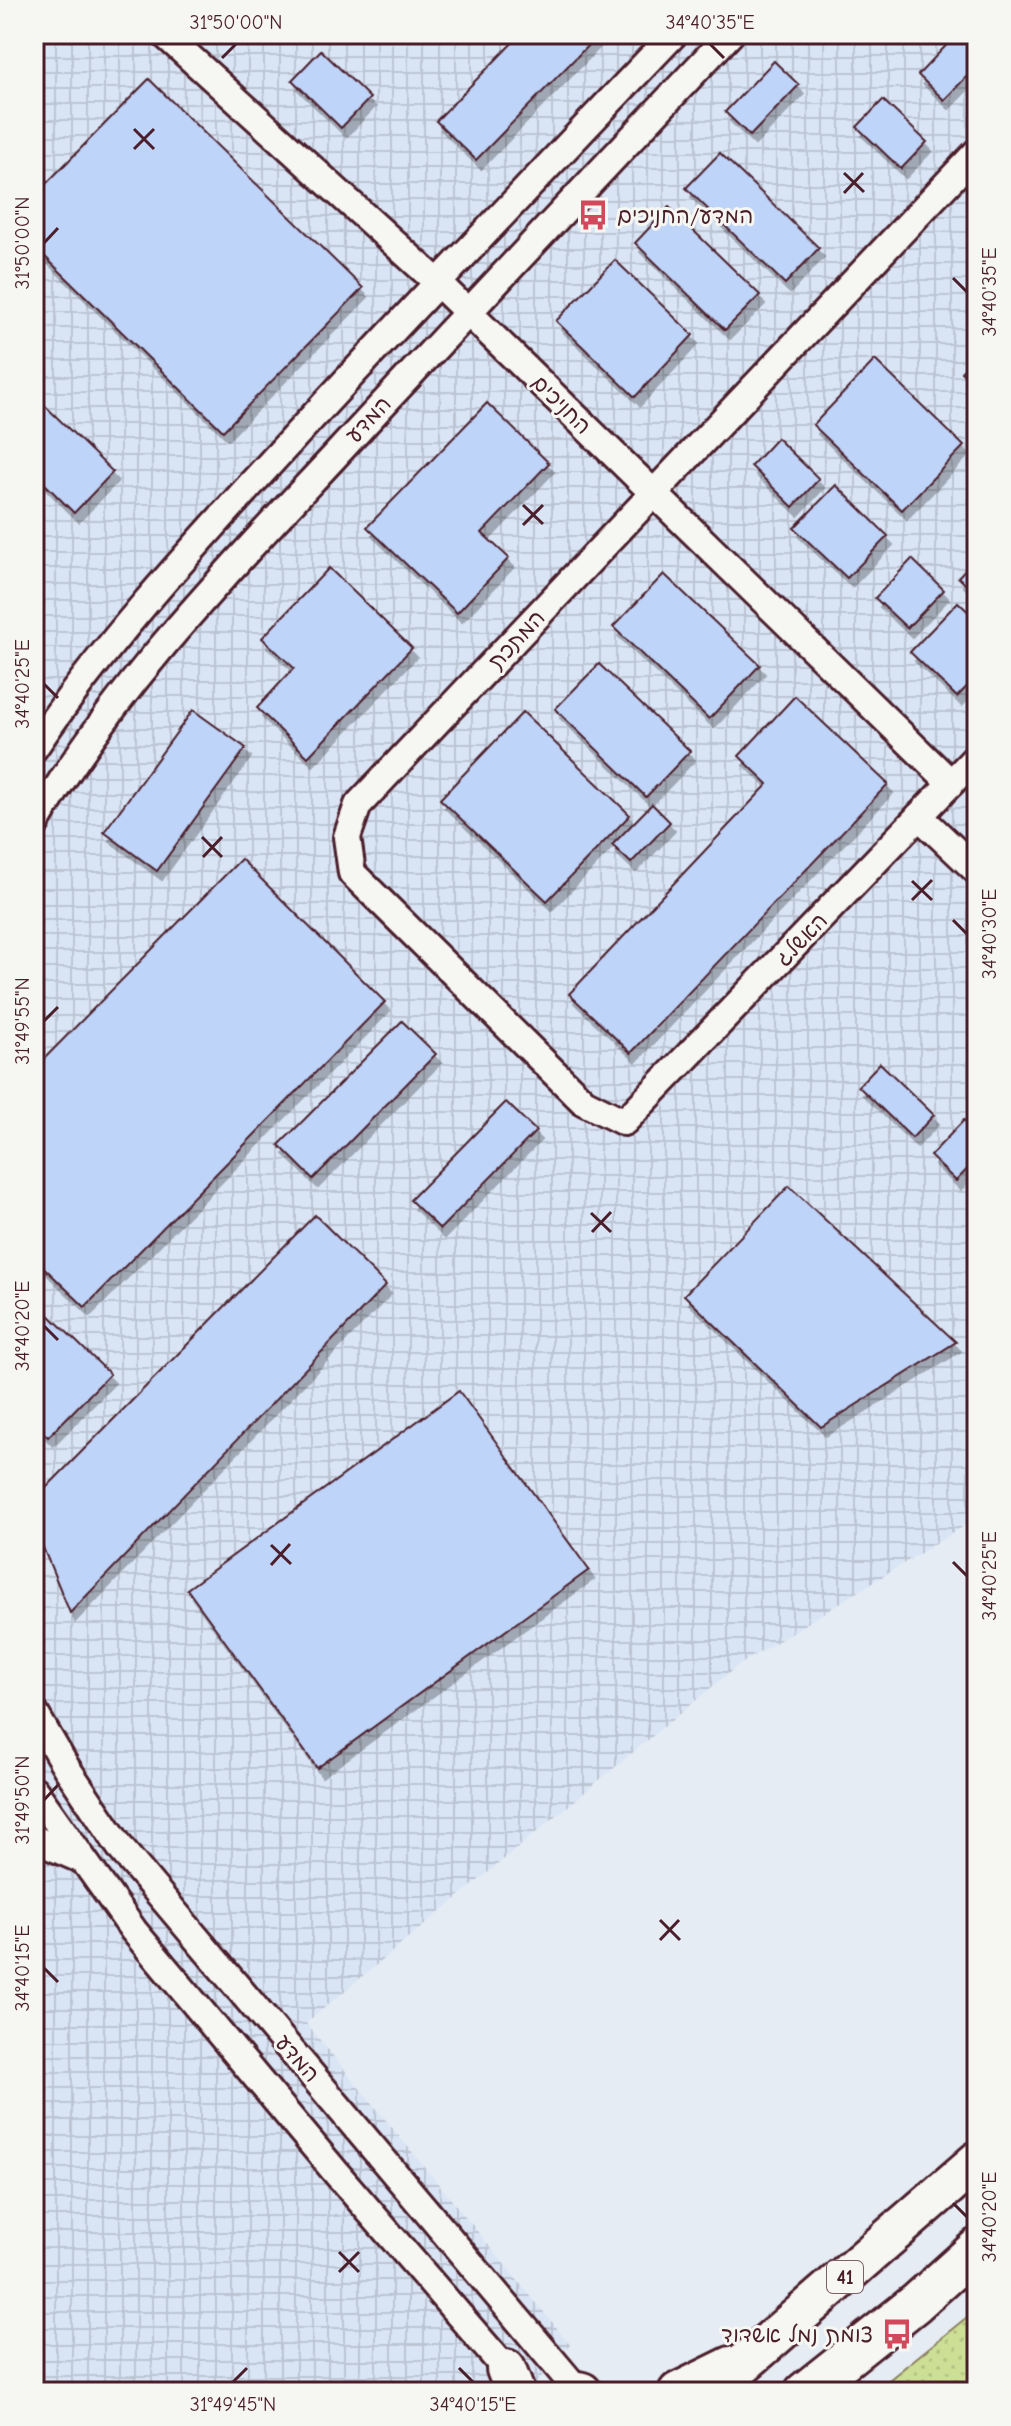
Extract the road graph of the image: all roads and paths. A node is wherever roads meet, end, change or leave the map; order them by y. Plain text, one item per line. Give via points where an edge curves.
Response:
1 (164, 34) edge
2 (674, 34) edge
3 (730, 34) edge
4 (977, 152) edge
5 (437, 282) junction
6 (468, 312) junction
7 (653, 494) junction
8 (34, 748) edge
9 (977, 756) edge
10 (951, 783) junction
11 (919, 816) junction
12 (34, 826) edge
13 (977, 871) edge
14 (624, 1122) joint
15 (34, 1712) edge
16 (66, 1767) junction
17 (35, 1790) edge
18 (34, 1839) edge
19 (80, 1859) junction
20 (977, 2161) edge
21 (977, 2248) edge
22 (758, 2352) junction
23 (516, 2384) edge
24 (580, 2392) edge
25 (678, 2392) edge
26 (711, 2392) edge
27 (804, 2392) edge

1 - 5 street, החניכים
2 - 5 street, המדע
3 - 6 street, המדע
4 - 7 street, המתכת
5 - 6 street, החניכים
5 - 8 street, המדע via 184,559 65,702
6 - 7 street, החניכים
6 - 12 street, המדע via 257,539 120,697
7 - 10 street, החניכים
7 - 14 street, המתכת via 358,805 347,837 352,873 584,1102
9 - 10 street, האשלג
10 - 11 street, האשלג
11 - 13 street
11 - 14 street, האשלג
15 - 16 street, המדע
16 - 17 street
16 - 24 street, המדע via 155,1891
17 - 19 street, המדע
18 - 19 street
19 - 23 street, המדע via 134,1931
20 - 22 highway, 41
21 - 27 highway
22 - 25 highway
22 - 26 highway, 41

